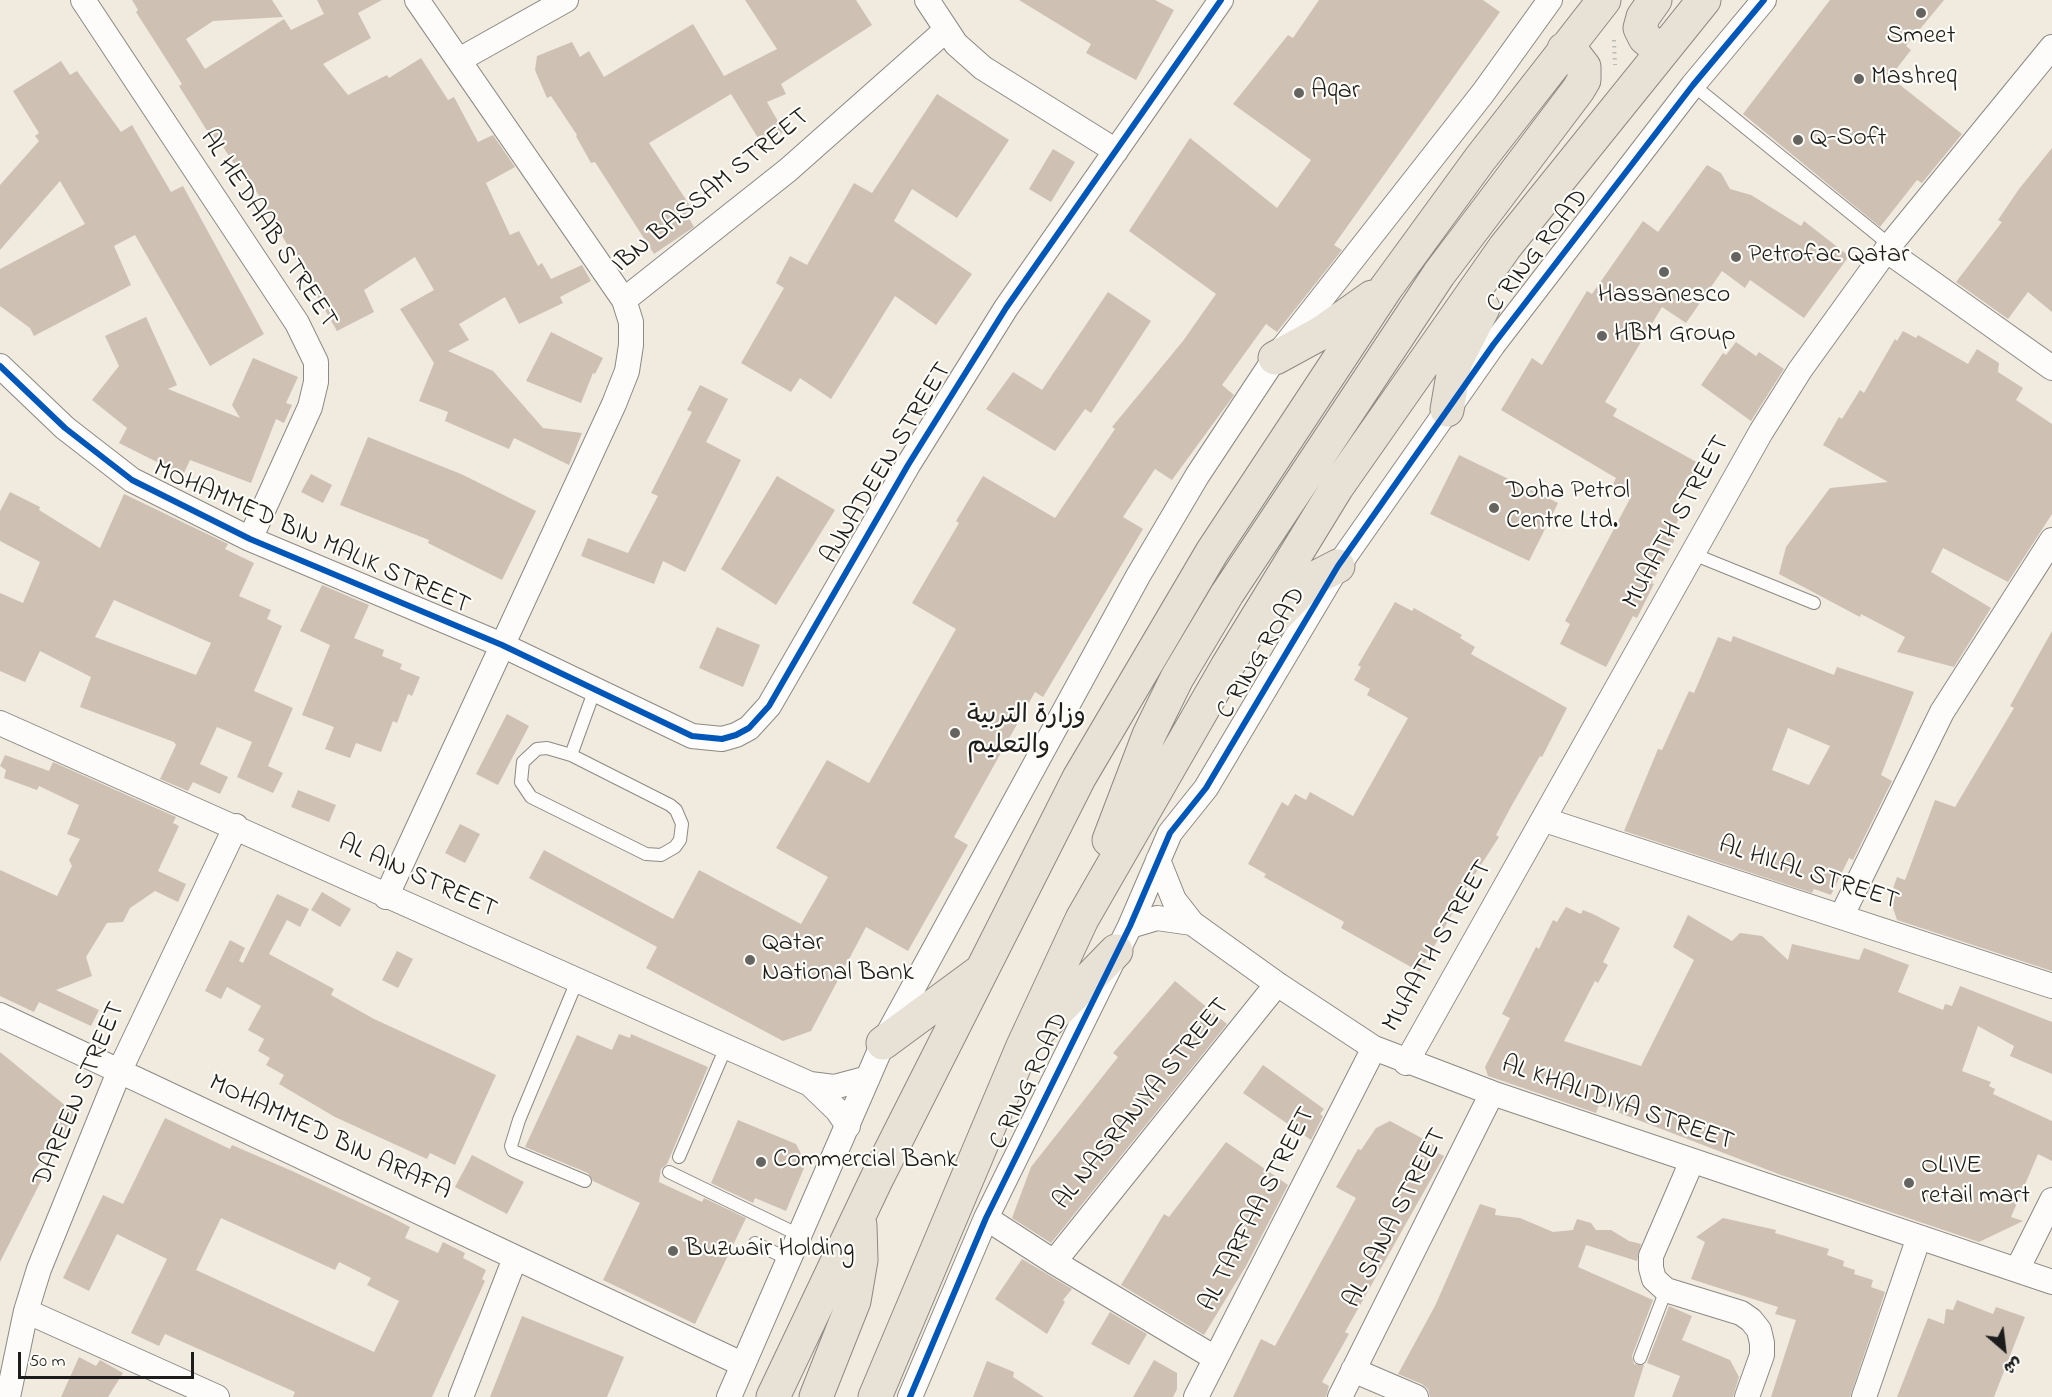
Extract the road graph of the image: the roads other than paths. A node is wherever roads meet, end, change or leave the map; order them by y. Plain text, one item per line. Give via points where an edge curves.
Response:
1 (83, 0) edge
2 (417, 0) edge
3 (566, 0) edge
4 (927, 0) edge
5 (1221, 0) edge
6 (1550, 0) edge
7 (1604, 0) edge
8 (1654, 0) edge
9 (1704, 0) edge
10 (1764, 0) edge
11 (946, 30) junction
12 (2052, 47) edge
13 (1564, 49) junction
14 (1662, 52) junction
15 (459, 60) junction
16 (1693, 85) junction
17 (1116, 151) junction
18 (1505, 247) junction
19 (1888, 248) junction
20 (1386, 288) junction
21 (624, 300) junction
22 (1275, 358) junction
23 (0, 366) edge
24 (2052, 368) edge
25 (1447, 410) junction
26 (250, 539) junction
27 (2052, 540) edge
28 (1693, 555) junction
29 (1338, 566) junction
30 (1814, 603) dead end
31 (501, 645) junction
32 (1228, 664) junction
33 (595, 689) junction
34 (0, 723) edge
35 (571, 755) junction
36 (1545, 820) junction
37 (236, 826) junction
38 (1158, 860) junction
39 (386, 897) junction
40 (1842, 915) junction
41 (1082, 919) junction
42 (1192, 923) junction
43 (1123, 939) junction
44 (981, 970) junction
45 (577, 981) junction
46 (1277, 984) junction
47 (2052, 986) edge
48 (0, 1015) edge
49 (883, 1043) junction
50 (1023, 1046) junction
51 (726, 1047) junction
52 (1374, 1048) junction
53 (1406, 1063) junction
54 (118, 1072) junction
55 (868, 1078) junction
56 (810, 1084) junction
57 (1492, 1093) junction
58 (848, 1126) junction
59 (679, 1157) dead end
60 (1692, 1161) junction
61 (669, 1172) dead end
62 (585, 1181) dead end
63 (2052, 1200) edge
64 (860, 1217) junction
65 (987, 1218) junction
66 (799, 1234) junction
67 (1918, 1237) junction
68 (755, 1244) dead end
69 (515, 1258) junction
70 (788, 1260) junction
71 (1054, 1262) junction
72 (2017, 1270) junction
73 (2052, 1282) edge
74 (1666, 1290) junction
75 (26, 1311) junction
76 (9, 1345) edge
77 (1215, 1358) junction
78 (1640, 1358) dead end
79 (742, 1364) junction
80 (1353, 1370) junction
81 (8, 1397) edge
82 (217, 1397) edge
83 (461, 1397) edge
84 (729, 1397) edge
85 (773, 1397) edge
86 (816, 1397) edge
87 (875, 1397) edge
88 (910, 1397) edge
89 (1196, 1397) edge
90 (1340, 1397) edge
91 (1416, 1397) edge
92 (1747, 1397) edge
93 (1864, 1397) edge

1 - 26 street, AL HEDAAB STREET via 297,323 316,362 310,407
2 - 15 street
3 - 15 street
4 - 11 street
5 - 17 street, AJNADEEN STREET
6 - 22 street
7 - 13 highway
8 - 14 highway via 1640,28 1645,38
9 - 14 highway, C RING ROAD
10 - 16 street, C RING ROAD
11 - 17 street via 983,68
11 - 21 street, IBN BASSAM STREET via 788,170
12 - 19 street, MUAATH STREET
13 - 20 highway
13 - 41 highway via 1584,67 1584,80 1578,90 1439,274 1289,498 1177,678 1134,772
14 - 18 highway, C RING ROAD
15 - 21 street
16 - 19 lane
16 - 25 street, C RING ROAD
17 - 33 street, AJNADEEN STREET via 1006,308 940,412 761,718 736,735 707,739 692,736
18 - 25 highway via 1490,293 1455,363
18 - 32 highway, C RING ROAD via 1337,487
19 - 24 street
19 - 28 street, MUAATH STREET via 1800,370
20 - 22 highway
20 - 44 highway via 1206,562 1078,778
21 - 31 street, IBN BASSAM STREET via 631,321 627,371
22 - 49 street via 1197,476 1138,576
23 - 26 street, MOHAMMED BIN MALIK STREET via 65,428 132,480
25 - 29 street, C RING ROAD
26 - 31 street, MOHAMMED BIN MALIK STREET
27 - 40 street via 1942,712
28 - 30 lane
28 - 36 street, MUAATH STREET
29 - 32 highway via 1300,590
29 - 38 street, C RING ROAD via 1206,788 1170,833
31 - 33 street, AJNADEEN STREET
31 - 39 street, IBN BASSAM STREET
32 - 41 highway, C RING ROAD
33 - 35 lane
34 - 37 street, AL AIN STREET
35 - 35 lane via 547,748 529,755 520,772 531,797 646,854 661,855 675,847 682,824 676,810
36 - 40 street, AL HILAL STREET
36 - 53 street, MUAATH STREET
37 - 39 street, AL AIN STREET
37 - 54 street, DAREEN STREET
38 - 42 street, AL KHALIDIYA STREET via 1174,900
38 - 43 street, C RING ROAD
39 - 45 street, AL AIN STREET
40 - 47 street, AL HILAL STREET
41 - 50 highway, C RING ROAD
42 - 43 street, AL KHALIDIYA STREET via 1157,918
42 - 46 street, AL KHALIDIYA STREET
43 - 50 highway
43 - 65 street, C RING ROAD
44 - 49 highway
44 - 64 highway
45 - 51 street, AL AIN STREET
45 - 62 lane via 511,1146 513,1151
46 - 52 street, AL KHALIDIYA STREET
46 - 71 street, AL NASRANIYA STREET
48 - 54 street, MOHAMMED BIN ARAFA
49 - 55 street
50 - 87 highway, C RING ROAD
51 - 56 street, AL AIN STREET
51 - 59 lane
52 - 53 street, AL KHALIDIYA STREET
52 - 77 street, AL TARFAA STREET
53 - 57 street, AL KHALIDIYA STREET
54 - 69 street, MOHAMMED BIN ARAFA
54 - 75 street, DAREEN STREET
55 - 56 street, AL AIN STREET via 834,1087
55 - 58 street
56 - 58 street, AL AIN STREET
57 - 60 street, AL KHALIDIYA STREET
57 - 80 street, AL SANA STREET
58 - 66 street
60 - 67 street, AL KHALIDIYA STREET
60 - 74 street via 1651,1256 1654,1279
61 - 66 lane
63 - 72 street
64 - 85 highway
64 - 86 highway via 859,1281
65 - 71 street
65 - 88 street, C RING ROAD
66 - 70 street
67 - 72 street, AL KHALIDIYA STREET
67 - 93 street
68 - 70 lane
69 - 79 street, MOHAMMED BIN ARAFA
69 - 83 street
70 - 79 street
71 - 77 street
72 - 73 street, AL KHALIDIYA STREET
74 - 78 lane
74 - 92 street via 1741,1312 1759,1330 1762,1355
75 - 76 street, DAREEN STREET
75 - 82 street
76 - 81 street, DAREEN STREET
77 - 89 street, AL TARFAA STREET
79 - 84 street
80 - 90 street, AL SANA STREET
80 - 91 street

